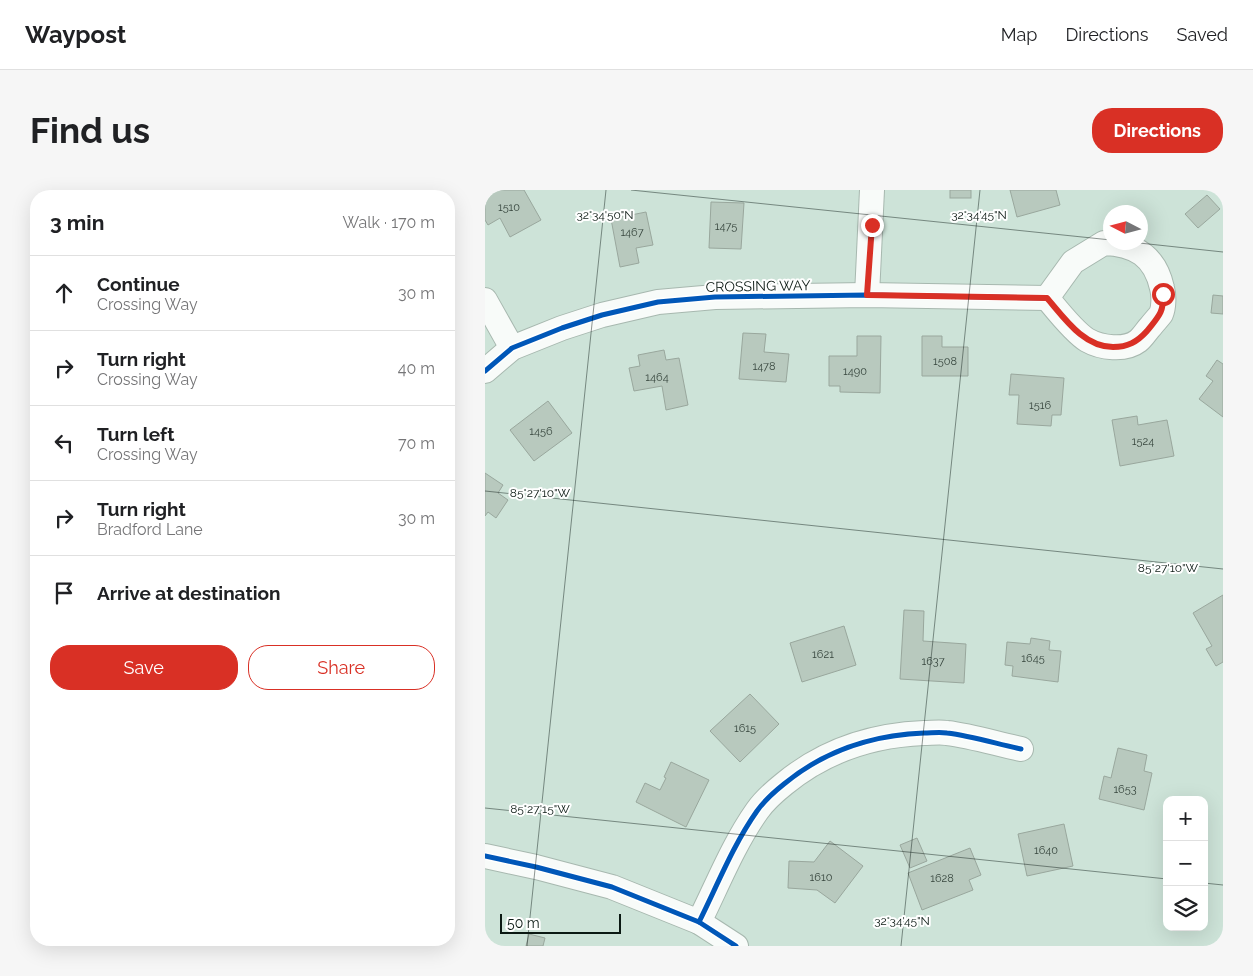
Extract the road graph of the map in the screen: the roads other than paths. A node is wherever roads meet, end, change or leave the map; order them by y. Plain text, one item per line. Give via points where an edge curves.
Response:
1 (873, 190) edge
2 (867, 295) junction
3 (1047, 298) junction
4 (485, 300) edge
5 (512, 348) junction
6 (485, 371) edge
7 (1021, 749) dead end
8 (485, 856) edge
9 (699, 922) junction
10 (736, 946) edge

1 - 2 street
2 - 3 street, CROSSING WAY
2 - 5 street, CROSSING WAY via 715,297 658,302 602,315
3 - 3 street via 1086,340 1103,347 1121,347 1138,341 1161,313 1164,295 1152,263 1139,251 1122,244 1104,243 1073,262
4 - 5 street
5 - 6 street, CROSSING WAY
7 - 9 street via 946,733 905,734 831,754 799,772 757,811
8 - 9 street via 612,887
9 - 10 street

